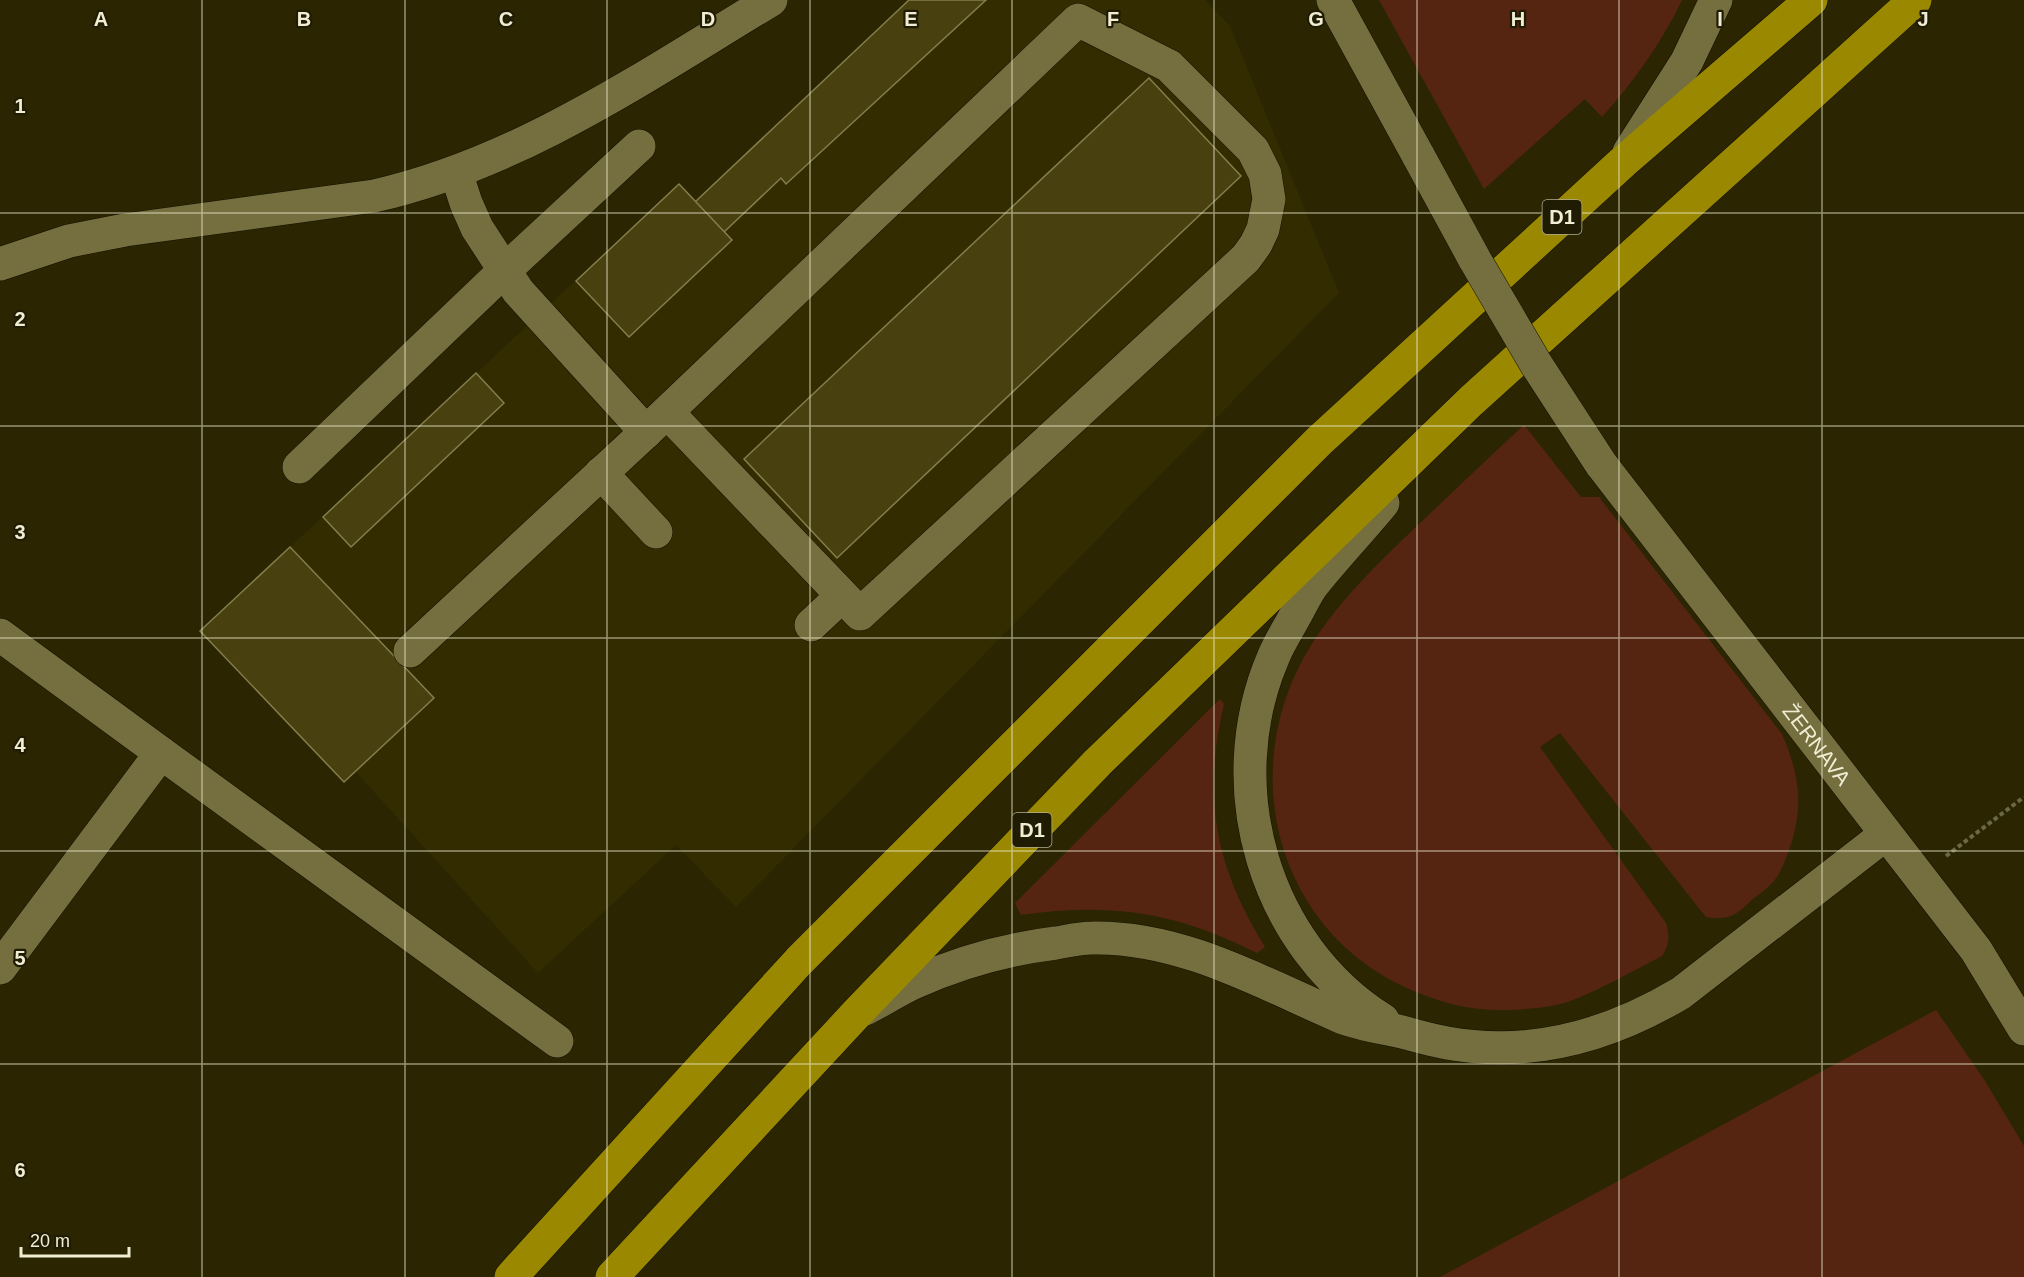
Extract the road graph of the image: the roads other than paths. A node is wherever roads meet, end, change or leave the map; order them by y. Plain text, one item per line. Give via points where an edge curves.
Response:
1 (771, 0) edge
2 (1333, 0) edge
3 (1716, 0) edge
4 (1811, 0) edge
5 (1915, 0) edge
6 (639, 146) dead end
7 (1623, 162) junction
8 (456, 172) junction
9 (0, 264) edge
10 (504, 271) junction
11 (1471, 401) junction
12 (657, 422) junction
13 (299, 467) dead end
14 (601, 473) junction
15 (656, 532) dead end
16 (842, 596) junction
17 (812, 625) dead end
18 (0, 636) edge
19 (410, 651) dead end
20 (161, 753) junction
21 (1886, 834) junction
22 (0, 968) edge
23 (858, 1013) junction
24 (2024, 1029) edge
25 (1414, 1035) junction
26 (557, 1041) dead end
27 (511, 1277) edge
28 (612, 1277) edge

1 - 8 street via 584,113
2 - 21 street, ŽERNAVA, bridge via 1475,260 1601,464
3 - 7 street via 1687,61
4 - 7 highway, D1
5 - 11 highway, D1
6 - 10 street
7 - 27 highway, D1 via 1319,441 799,961
8 - 9 street via 374,196 80,239
8 - 10 street via 477,228
10 - 12 street via 518,291
10 - 13 street
11 - 23 highway, D1 via 1098,762
11 - 25 street via 1310,588 1273,656 1260,691 1249,765 1255,833 1264,863 1275,893 1305,946 1344,991 1373,1014
12 - 14 street
12 - 16 street
12 - 16 street via 1078,20 1169,66 1253,150 1265,174 1269,199 1256,244 1246,258 860,614
14 - 15 street
14 - 19 street
16 - 17 street
18 - 20 street
20 - 22 street
20 - 26 street
21 - 24 street, ŽERNAVA via 1976,951
21 - 25 street via 1681,993 1619,1025 1552,1043 1517,1047 1448,1043
23 - 25 street via 912,983 976,960 1018,948 1092,938 1131,941 1199,957 1345,1018
23 - 28 highway, D1

